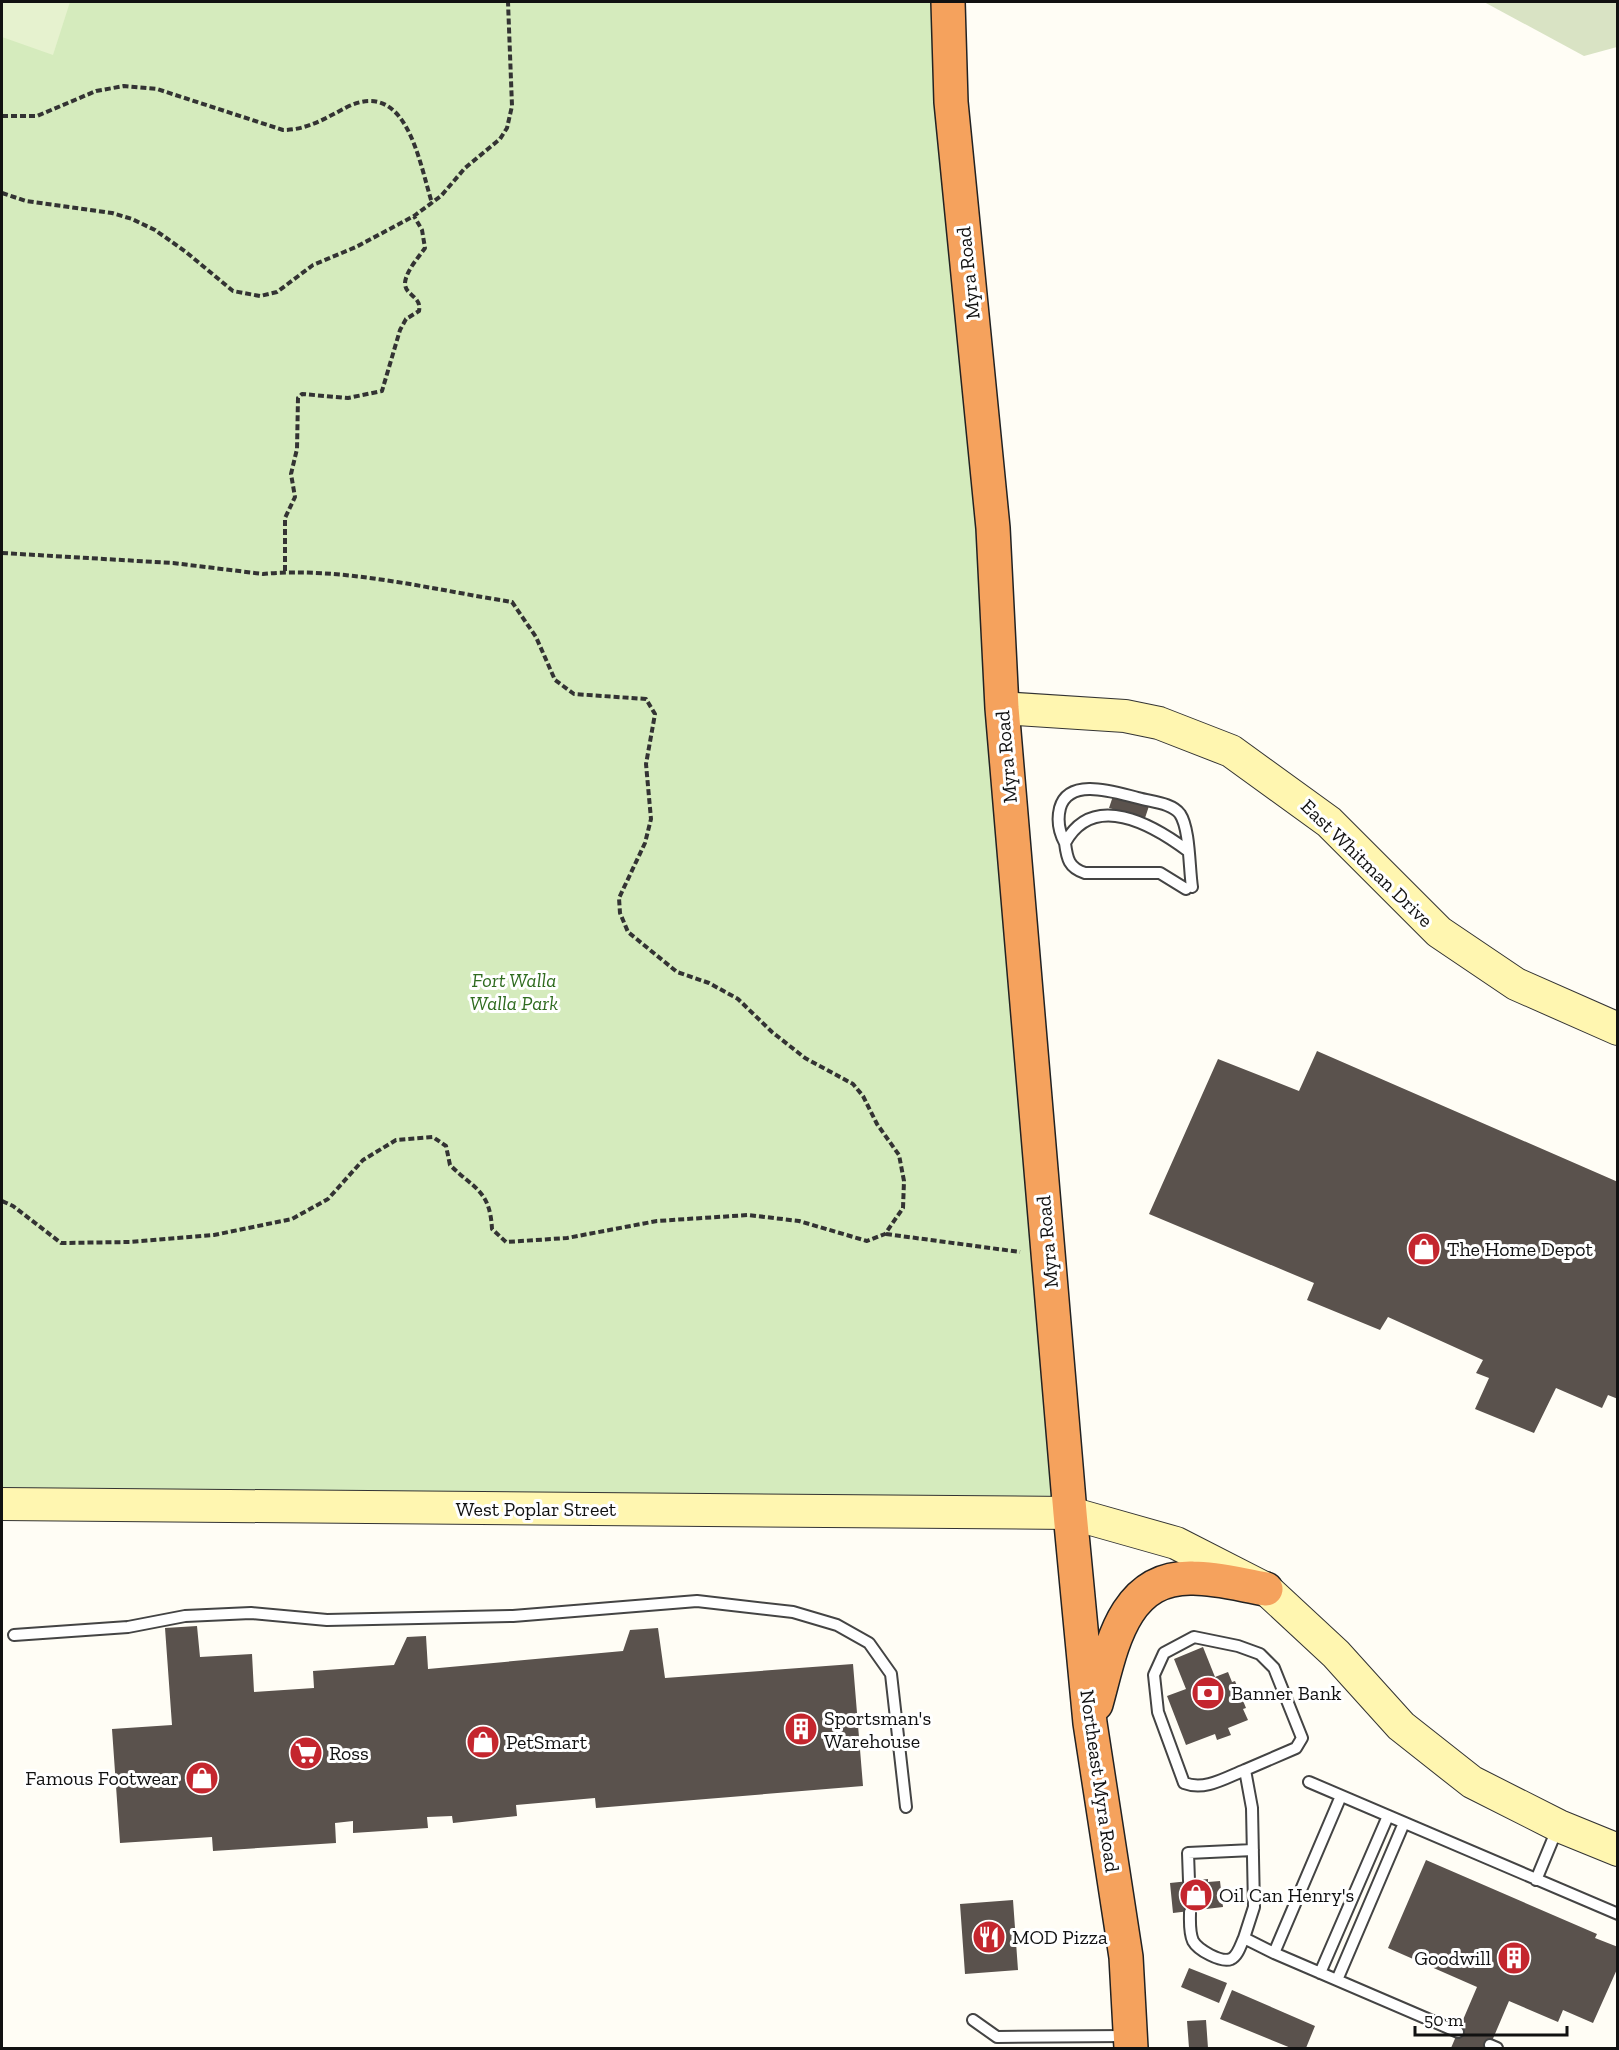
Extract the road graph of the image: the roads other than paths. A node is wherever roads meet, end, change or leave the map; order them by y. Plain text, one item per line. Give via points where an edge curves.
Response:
1 (948, 2) edge
2 (1002, 708) junction
3 (1065, 843) junction
4 (1188, 851) junction
5 (1617, 1029) edge
6 (2, 1504) edge
7 (1070, 1513) junction
8 (1266, 1589) junction
9 (14, 1635) dead end
10 (1090, 1723) junction
11 (1245, 1770) junction
12 (1309, 1782) dead end
13 (1341, 1796) junction
14 (906, 1807) dead end
15 (1388, 1816) junction
16 (1404, 1823) junction
17 (1559, 1826) junction
18 (1617, 1850) edge
19 (1253, 1851) junction
20 (1536, 1880) junction
21 (1189, 1881) dead end
22 (1190, 1912) dead end
23 (1617, 1914) edge
24 (1244, 1938) junction
25 (1274, 1953) junction
26 (1320, 1973) junction
27 (1337, 1980) junction
28 (973, 2020) dead end
29 (1458, 2032) dead end
30 (1131, 2042) edge

1 - 2 highway, Myra Road via 951,102 993,528
2 - 5 main road, East Whitman Drive via 1125,716 1159,723 1231,752 1329,822 1439,932 1516,984
2 - 7 highway, Myra Road
3 - 4 lane via 1080,822 1094,815 1110,816 1150,825
3 - 4 lane via 1068,860 1076,870 1160,873 1189,888
3 - 4 lane via 1059,832 1062,802 1082,789 1101,789 1173,807 1184,822
6 - 7 main road, West Poplar Street
7 - 8 main road, West Poplar Street via 1176,1543
7 - 10 highway, Northeast Myra Road
8 - 10 highway via 1184,1578 1167,1580 1136,1598 1117,1627
8 - 17 main road, West Poplar Street via 1336,1654 1401,1726 1472,1782
9 - 14 lane via 128,1627 185,1616 251,1613 327,1620 513,1616 697,1602 793,1612 837,1625 869,1643 891,1674
10 - 30 highway, Northeast Myra Road via 1126,1957
11 - 11 lane via 1296,1748 1302,1738 1274,1668 1260,1654 1194,1637 1164,1653 1154,1675 1158,1712 1184,1783 1205,1786
11 - 19 lane via 1252,1809
12 - 13 lane
13 - 15 lane
13 - 25 lane
15 - 16 lane
15 - 26 lane
16 - 20 lane
16 - 27 lane
17 - 18 main road, West Poplar Street
17 - 20 lane
19 - 21 lane via 1188,1853
19 - 24 lane via 1254,1908
20 - 23 lane
22 - 24 lane via 1191,1933 1200,1949 1230,1960
24 - 25 lane
25 - 26 lane
26 - 27 lane
27 - 29 lane
28 - 30 lane via 997,2037

